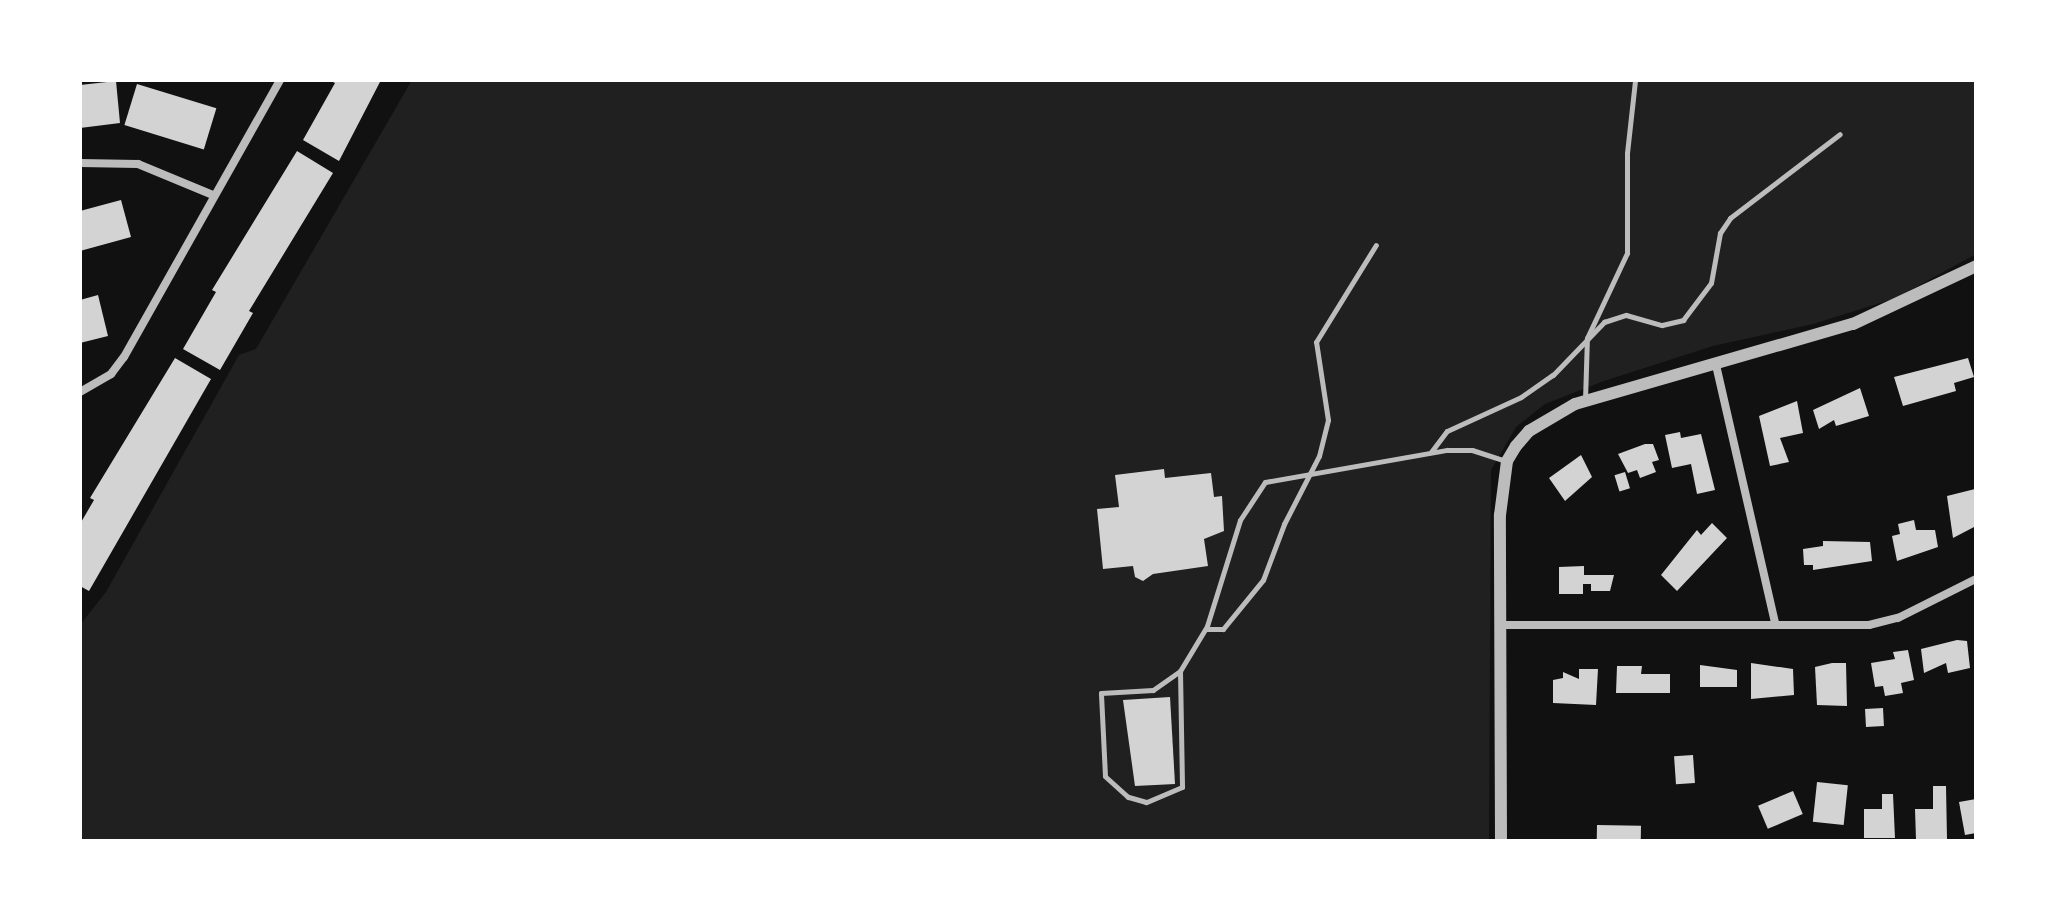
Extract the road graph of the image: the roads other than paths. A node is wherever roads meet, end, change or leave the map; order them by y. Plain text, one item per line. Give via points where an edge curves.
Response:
1 (280, 80) edge
2 (1635, 80) edge
3 (1840, 134) dead end
4 (80, 163) edge
5 (213, 195) junction
6 (1376, 245) dead end
7 (1976, 266) edge
8 (1587, 338) junction
9 (1716, 365) junction
10 (80, 392) edge
11 (1585, 401) junction
12 (1431, 453) junction
13 (1507, 461) junction
14 (1309, 472) junction
15 (1976, 579) edge
16 (1775, 622) junction
17 (1501, 625) junction
18 (1206, 629) junction
19 (1180, 671) junction
20 (1501, 841) edge

1 - 5 street
2 - 8 lane via 1627,153 1627,253
3 - 8 lane via 1730,218 1720,233 1711,283 1696,309 1671,325 1635,315 1616,317
4 - 5 street via 138,164
5 - 10 street via 124,357 111,374
6 - 14 lane via 1316,342 1328,420
7 - 9 street via 1884,313
8 - 11 lane
8 - 12 lane via 1553,375 1521,397 1447,431
9 - 11 street
9 - 16 street
11 - 13 street via 1529,431
12 - 13 lane via 1472,450
12 - 14 lane
13 - 17 street via 1500,515
14 - 18 lane via 1263,580 1223,629
14 - 18 lane via 1278,477 1253,495
15 - 16 street via 1898,618 1869,625
16 - 17 street
17 - 20 street
18 - 19 lane
19 - 19 lane via 1153,690 1101,693 1105,776 1128,797 1146,802 1182,787

